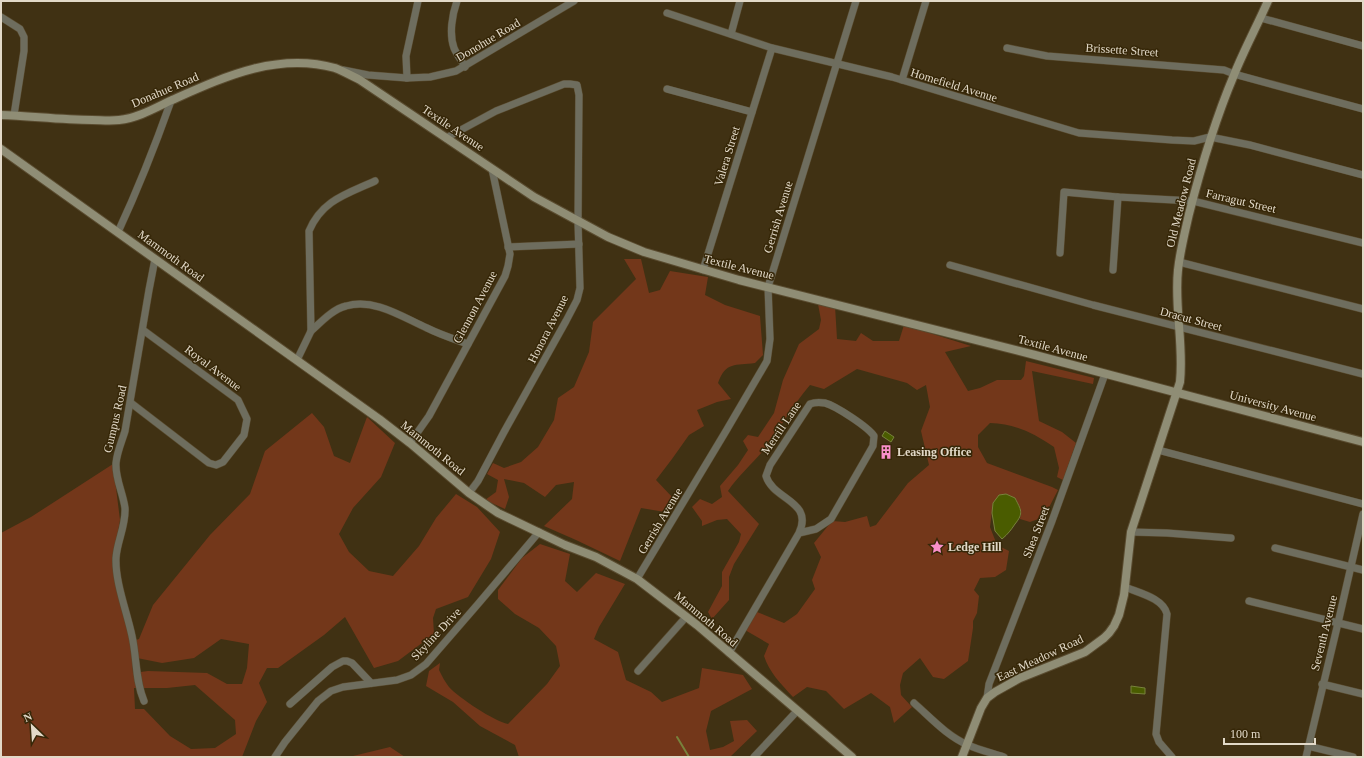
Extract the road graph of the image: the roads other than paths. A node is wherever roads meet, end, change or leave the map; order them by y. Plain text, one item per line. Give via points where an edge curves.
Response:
1 (418, 1) edge
2 (457, 1) edge
3 (574, 1) edge
4 (740, 1) edge
5 (856, 1) edge
6 (926, 1) edge
7 (1268, 1) edge
8 (667, 13) dead end
9 (1, 17) edge
10 (1261, 18) junction
11 (731, 34) junction
12 (1363, 46) edge
13 (772, 48) junction
14 (1007, 48) dead end
15 (836, 64) junction
16 (466, 67) junction
17 (335, 68) junction
18 (1234, 74) junction
19 (407, 78) junction
20 (902, 80) junction
21 (667, 88) dead end
22 (171, 101) junction
23 (1363, 109) edge
24 (752, 112) junction
25 (1, 115) edge
26 (14, 115) junction
27 (446, 138) junction
28 (1210, 138) junction
29 (1, 149) edge
30 (492, 169) junction
31 (1363, 175) edge
32 (375, 181) dead end
33 (1118, 197) junction
34 (1193, 201) junction
35 (578, 222) junction
36 (118, 232) junction
37 (1363, 243) edge
38 (578, 244) junction
39 (508, 247) junction
40 (1060, 253) dead end
41 (155, 259) junction
42 (1179, 262) junction
43 (950, 265) dead end
44 (703, 270) junction
45 (1113, 270) dead end
46 (768, 287) junction
47 (1363, 309) edge
48 (1179, 327) junction
49 (143, 330) junction
50 (311, 331) junction
51 (468, 344) junction
52 (297, 360) junction
53 (1105, 374) junction
54 (1363, 374) edge
55 (1177, 393) junction
56 (131, 403) junction
57 (1168, 420) joint
58 (1363, 442) edge
59 (410, 443) junction
60 (1158, 450) junction
61 (469, 493) junction
62 (1363, 504) edge
63 (1363, 514) edge
64 (539, 532) junction
65 (1131, 532) junction
66 (799, 533) junction
67 (1232, 538) dead end
68 (1276, 548) dead end
69 (1351, 567) junction
70 (1363, 570) edge
71 (637, 579) junction
72 (1126, 587) junction
73 (1249, 601) dead end
74 (686, 617) junction
75 (1338, 623) junction
76 (1363, 629) edge
77 (729, 653) junction
78 (638, 671) dead end
79 (372, 683) junction
80 (1322, 684) junction
81 (1363, 694) edge
82 (987, 698) junction
83 (144, 701) dead end
84 (914, 703) dead end
85 (290, 704) dead end
86 (797, 711) junction
87 (968, 745) junction
88 (1308, 746) junction
89 (275, 757) edge
90 (754, 757) edge
91 (852, 757) edge
92 (962, 757) edge
93 (1004, 757) edge
94 (1172, 757) edge
95 (1306, 757) edge
96 (1353, 757) edge

1 - 19 street via 406,56
2 - 16 street via 452,39 455,50
3 - 16 street, Donohue Road
4 - 11 street
5 - 15 street, Gerrish Avenue
6 - 20 street
7 - 10 main road, Old Meadow Road
8 - 11 street, Homefield Avenue
9 - 26 street via 20,29 24,37
10 - 12 street
10 - 18 main road, Old Meadow Road
11 - 13 street, Homefield Avenue
13 - 15 street, Homefield Avenue
13 - 24 street, Valera Street
14 - 18 street, Brissette Street via 1047,56 1224,70
15 - 20 street, Homefield Avenue
15 - 46 street, Gerrish Avenue
16 - 19 street, Donohue Road via 442,75
17 - 19 street, Donohue Road via 368,75
17 - 22 main road, Donahue Road via 307,64 266,65 224,78
17 - 27 main road, Textile Avenue via 360,80
18 - 23 street, Brissette Street
18 - 28 main road, Old Meadow Road
20 - 28 street, Homefield Avenue via 1079,133 1172,140
21 - 24 street
22 - 26 main road, Donahue Road via 138,116 119,120 69,120
22 - 36 street via 156,145
24 - 44 street, Valera Street
25 - 26 main road, Donahue Road
27 - 30 main road, Textile Avenue
27 - 35 street, Honora Avenue via 496,111 564,84 576,85 579,95
28 - 31 street, Homefield Avenue via 1250,145
28 - 34 main road, Old Meadow Road
29 - 36 main road, Mammoth Road
30 - 35 main road, Textile Avenue
30 - 39 street, Glennon Avenue
32 - 50 street via 329,203 312,224
33 - 34 street, Farragut Street
33 - 40 street, Farragut Street via 1064,192
33 - 45 street
34 - 37 street, Farragut Street
34 - 42 main road, Old Meadow Road
35 - 38 street, Honora Avenue
35 - 44 main road, Textile Avenue via 644,252
36 - 41 main road, Mammoth Road
38 - 39 street
38 - 61 street, Honora Avenue via 580,288 573,308
39 - 51 street, Glennon Avenue via 510,254 505,276
41 - 49 street, Gumpus Road
41 - 52 main road, Mammoth Road
42 - 47 street
42 - 48 main road, Old Meadow Road via 1176,289
43 - 48 street, Dracut Street
44 - 46 main road, Textile Avenue
46 - 53 main road, Textile Avenue
46 - 71 street, Gerrish Avenue via 770,339 767,361
48 - 54 street, Dracut Street
48 - 55 main road, Old Meadow Road via 1182,366
49 - 56 street, Gumpus Road
49 - 56 street, Royal Avenue via 238,400 247,419 244,435 223,462 216,465 209,463
50 - 51 street via 340,308 359,304 375,305
50 - 52 street
51 - 59 street, Glennon Avenue via 429,416
52 - 59 main road, Mammoth Road
53 - 55 main road, Textile Avenue
53 - 82 street, Shea Street via 1062,495 989,684
55 - 57 main road, Old Meadow Road
55 - 58 main road, University Avenue
56 - 83 street, Gumpus Road via 116,464 125,507 125,523 116,559 137,661 136,673
57 - 60 main road, East Meadow Road
59 - 61 main road, Mammoth Road
60 - 62 street
60 - 65 main road, East Meadow Road
61 - 64 main road, Mammoth Road via 498,513
63 - 69 street, Seventh Avenue
64 - 71 main road, Mammoth Road
64 - 79 street, Skyline Drive via 426,664 411,675 397,680
65 - 67 street
65 - 72 main road, East Meadow Road
66 - 66 street, Merrill Lane via 816,529 831,519 871,451 874,441 874,436 868,428 831,405 820,402 810,404 770,465 766,476 774,489 801,513 803,520
66 - 77 street, Merrill Lane
68 - 69 street
69 - 70 street
69 - 75 street, Seventh Avenue
71 - 74 main road, Mammoth Road
72 - 82 main road, East Meadow Road via 1119,615 1109,633 1098,643 1085,652 1020,678
72 - 94 street via 1157,601 1166,609 1156,734 1159,742
73 - 75 street
74 - 77 main road, Mammoth Road
74 - 78 street
75 - 76 street
75 - 80 street, Seventh Avenue
77 - 86 main road, Mammoth Road
79 - 85 street via 352,663 343,661 332,667
79 - 89 street, Skyline Drive via 331,691 318,701
80 - 81 street
80 - 88 street, Seventh Avenue
82 - 87 main road
84 - 87 street via 944,730
86 - 90 street
86 - 91 main road, Mammoth Road
87 - 92 main road
87 - 93 street
88 - 95 street, Seventh Avenue
88 - 96 street

